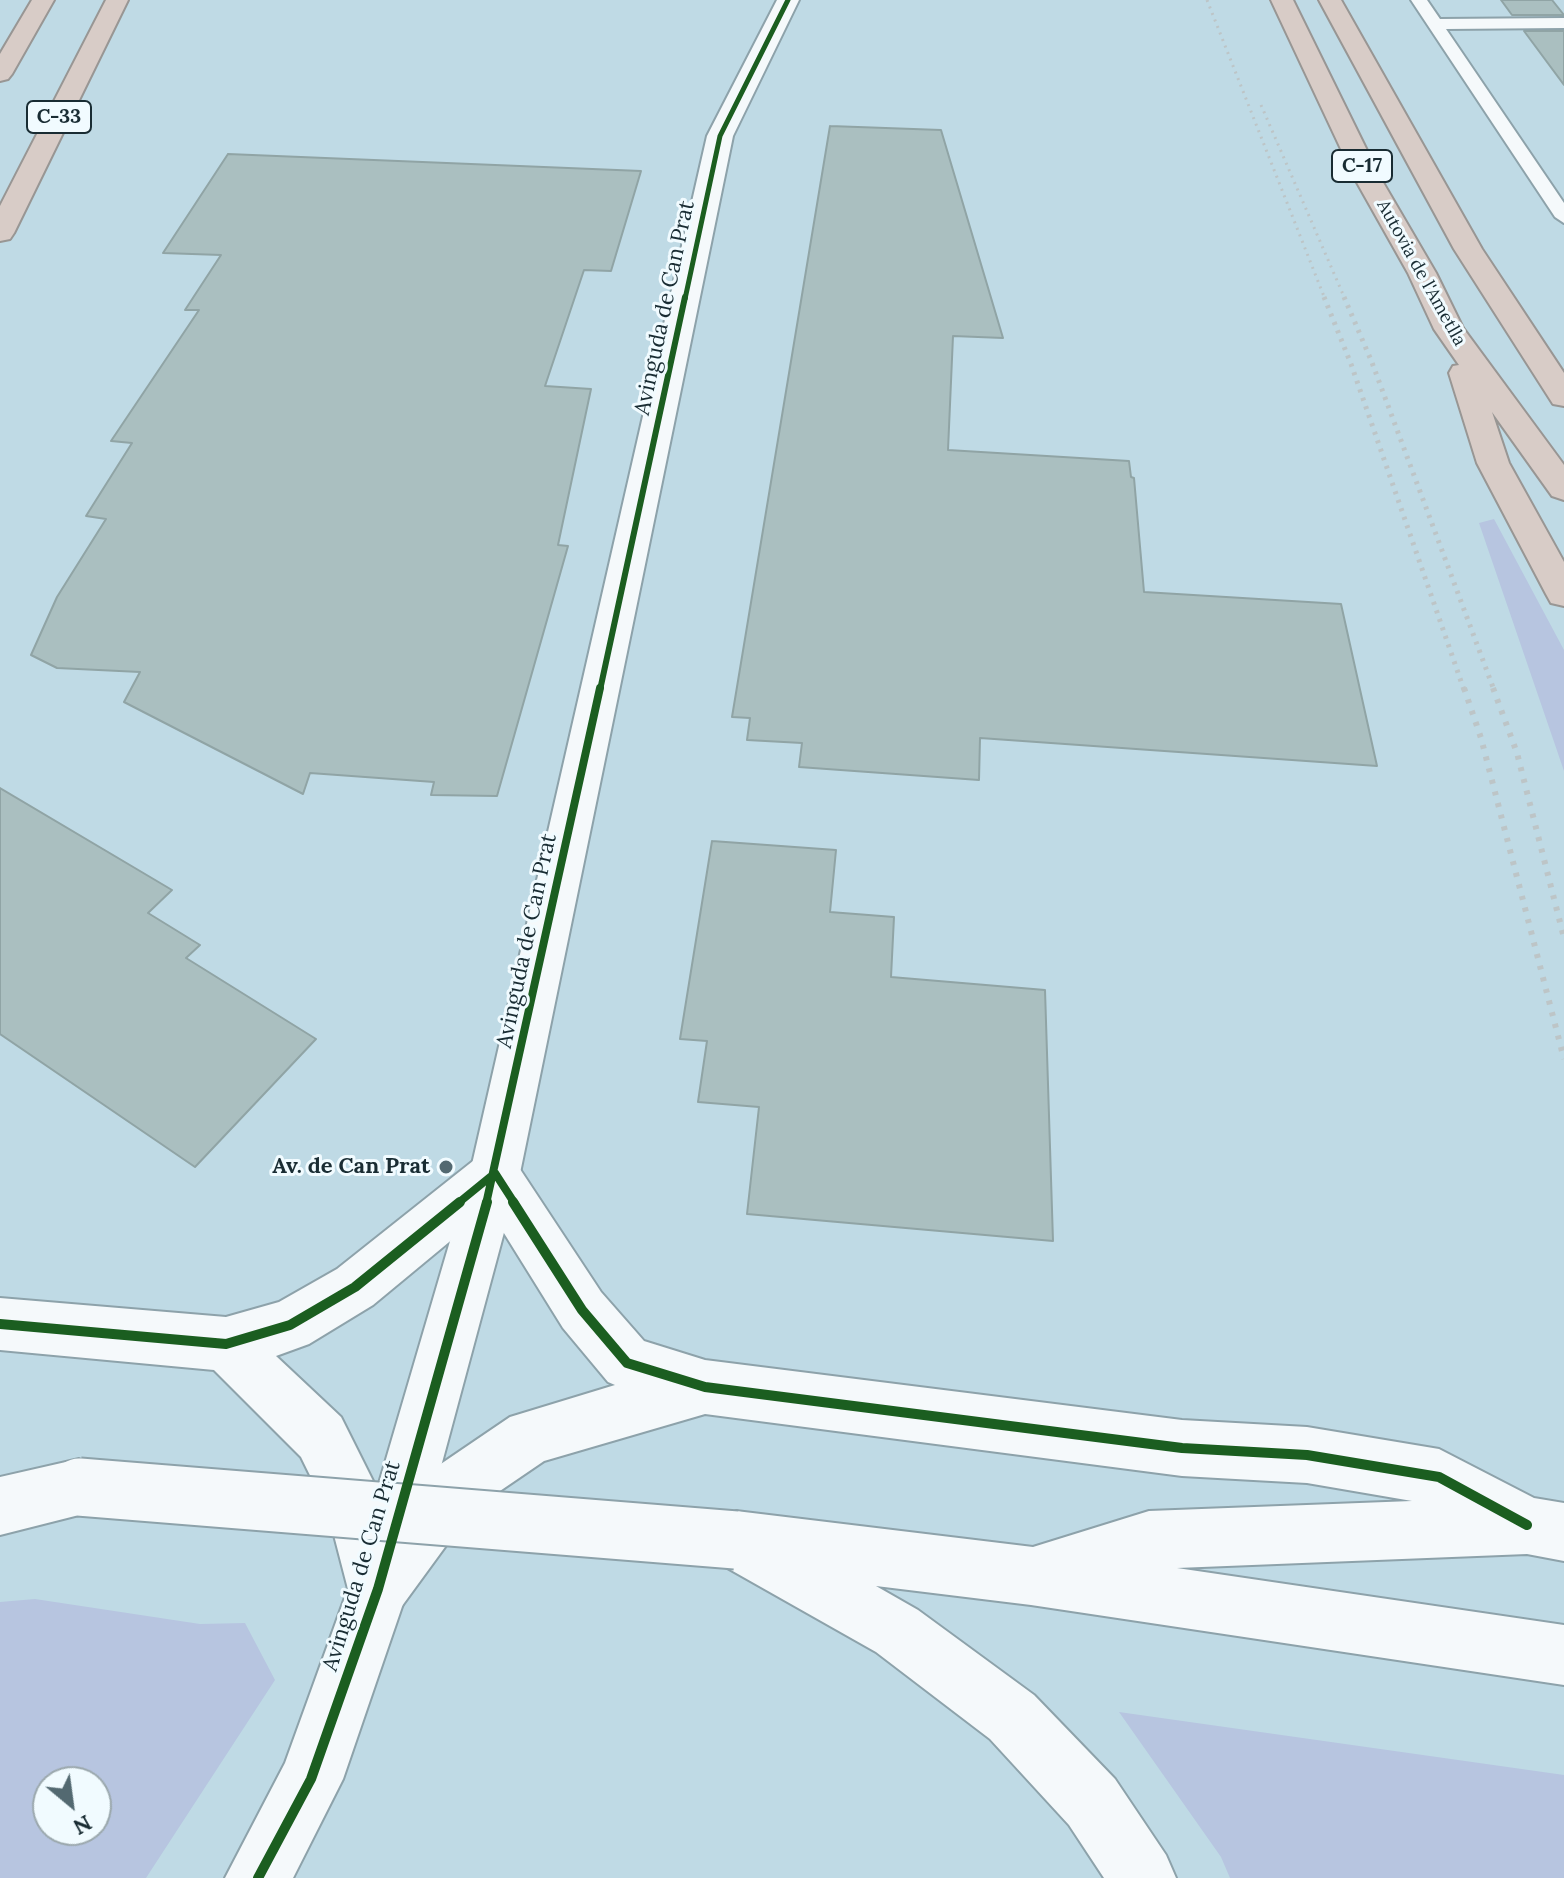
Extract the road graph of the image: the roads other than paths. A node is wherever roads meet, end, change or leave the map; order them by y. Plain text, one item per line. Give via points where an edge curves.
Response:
1 (43, 0) edge
2 (117, 0) edge
3 (788, 0) edge
4 (1282, 0) edge
5 (1330, 0) edge
6 (1419, 0) edge
7 (1564, 23) edge
8 (1434, 24) junction
9 (0, 74) edge
10 (1561, 210) edge
11 (0, 233) edge
12 (1468, 249) junction
13 (1449, 329) junction
14 (1564, 351) edge
15 (1564, 397) edge
16 (1564, 489) edge
17 (1564, 594) edge
18 (495, 1173) junction
19 (0, 1324) edge
20 (226, 1344) junction
21 (705, 1387) junction
22 (0, 1476) edge
23 (79, 1487) junction
24 (0, 1506) edge
25 (1545, 1528) edge
26 (736, 1540) junction
27 (1031, 1576) junction
28 (378, 1589) junction
29 (1564, 1655) edge
30 (258, 1878) edge
31 (1143, 1878) edge

1 - 9 highway
2 - 11 highway, C-33
3 - 18 street, Avinguda de Can Prat via 720,136
4 - 13 highway, Autovia de l'Ametlla / C-17 via 1368,179
5 - 12 highway, C-17
6 - 8 lane
7 - 8 lane
8 - 10 lane
12 - 14 highway via 1527,303
12 - 15 highway, C-17
13 - 16 highway, Autovia de l'Ametlla / C-17
13 - 17 highway via 1493,463
18 - 20 street via 355,1287 290,1325
18 - 21 street via 582,1310 627,1363
18 - 28 street, Avinguda de Can Prat
19 - 20 street
20 - 28 street via 321,1437 355,1505
21 - 25 street via 1182,1448 1307,1455 1424,1474
21 - 28 street via 530,1437 452,1490
22 - 23 street
23 - 24 street
23 - 26 street, bridge
25 - 27 street via 1149,1540
26 - 27 street
26 - 31 street via 897,1631 1012,1717 1092,1802
27 - 29 street
28 - 30 street, Avinguda de Can Prat via 311,1779

